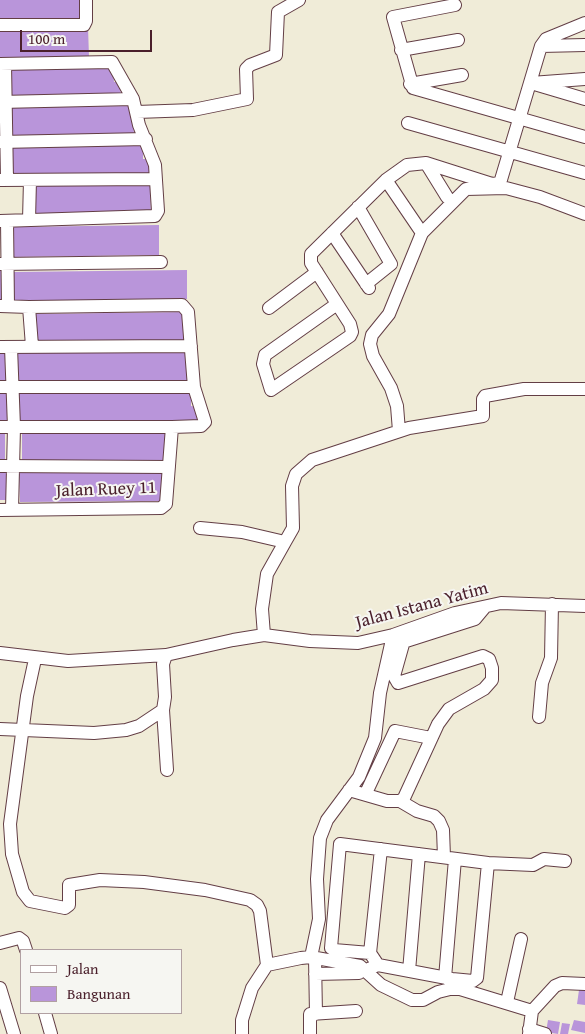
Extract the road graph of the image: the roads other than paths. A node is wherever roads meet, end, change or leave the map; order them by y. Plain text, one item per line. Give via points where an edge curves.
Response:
1 (86, 0) edge
2 (299, 0) edge
3 (455, 5) dead end
4 (585, 23) edge
5 (0, 25) edge
6 (458, 40) dead end
7 (585, 45) edge
8 (541, 46) junction
9 (401, 50) junction
10 (3, 64) edge
11 (462, 75) dead end
12 (585, 79) edge
13 (531, 83) junction
14 (410, 84) junction
15 (132, 99) junction
16 (585, 99) edge
17 (3, 102) edge
18 (136, 112) junction
19 (520, 118) junction
20 (408, 123) dead end
21 (585, 136) edge
22 (146, 139) junction
23 (3, 142) edge
24 (512, 152) junction
25 (426, 163) junction
26 (585, 173) edge
27 (3, 179) edge
28 (155, 179) junction
29 (30, 180) junction
30 (386, 180) junction
31 (500, 183) junction
32 (447, 197) dead end
33 (585, 205) edge
34 (358, 208) junction
35 (585, 214) edge
36 (29, 220) junction
37 (4, 221) edge
38 (421, 231) junction
39 (332, 233) junction
40 (161, 262) dead end
41 (4, 264) edge
42 (317, 272) junction
43 (337, 304) junction
44 (4, 306) edge
45 (30, 307) junction
46 (269, 308) dead end
47 (32, 346) junction
48 (191, 346) junction
49 (6, 347) edge
50 (7, 387) edge
51 (194, 387) junction
52 (585, 388) edge
53 (0, 427) edge
54 (14, 427) junction
55 (172, 427) junction
56 (399, 431) junction
57 (6, 466) edge
58 (168, 468) junction
59 (6, 510) edge
60 (200, 528) dead end
61 (285, 542) junction
62 (552, 604) junction
63 (585, 606) edge
64 (485, 607) junction
65 (407, 630) junction
66 (393, 634) junction
67 (264, 635) junction
68 (404, 642) junction
69 (0, 653) edge
70 (166, 655) junction
71 (35, 658) junction
72 (163, 710) junction
73 (538, 718) dead end
74 (0, 729) edge
75 (22, 730) junction
76 (431, 738) junction
77 (167, 770) dead end
78 (349, 790) junction
79 (366, 793) junction
80 (400, 802) junction
81 (381, 849) junction
82 (419, 854) junction
83 (6, 855) edge
84 (450, 858) junction
85 (565, 861) dead end
86 (488, 863) junction
87 (521, 939) dead end
88 (0, 944) edge
89 (26, 949) edge
90 (370, 953) junction
91 (313, 957) junction
92 (267, 965) junction
93 (368, 969) junction
94 (409, 971) junction
95 (315, 974) junction
96 (445, 978) junction
97 (585, 984) edge
98 (0, 988) edge
99 (507, 1002) junction
100 (356, 1011) dead end
101 (532, 1012) junction
102 (45, 1014) edge
103 (316, 1014) junction
104 (529, 1031) edge
105 (14, 1034) edge
106 (51, 1034) edge
107 (242, 1034) edge
108 (310, 1034) edge
109 (545, 1034) edge

1 - 5 street via 84,25
2 - 18 street via 278,12 276,55 246,68 247,99 193,110
3 - 9 street via 394,15
4 - 8 street via 546,38
6 - 9 street
7 - 8 street
8 - 13 street
9 - 14 street
10 - 15 street via 112,62
10 - 17 street
11 - 14 street
12 - 13 street
13 - 16 street
13 - 19 street
14 - 19 street via 416,90
15 - 17 street
15 - 18 street
17 - 23 street
18 - 22 street
19 - 21 street
19 - 24 street
20 - 24 street
22 - 23 street
22 - 28 street via 155,165
23 - 27 street
24 - 26 street
24 - 31 street
25 - 30 street via 407,165
25 - 31 street via 492,184
25 - 32 street
27 - 29 street
28 - 29 street
28 - 36 street via 158,211 155,216
29 - 36 street
30 - 34 street
30 - 38 street
31 - 33 street
34 - 39 street
34 - 39 street via 391,264 368,286
35 - 38 street via 506,188 466,189
36 - 37 street
37 - 41 street
38 - 56 street via 389,314 372,335 370,344 397,406
39 - 42 street via 311,254 310,259
40 - 41 street
41 - 44 street
42 - 43 street
42 - 46 street
43 - 43 street via 352,328 350,336 271,390 264,364 266,355
44 - 45 street
45 - 47 street
45 - 48 street via 182,305 188,312
47 - 48 street
47 - 49 street
48 - 51 street
49 - 50 street
50 - 51 street
50 - 54 street
51 - 55 street via 205,422 201,426
52 - 56 street via 524,390 485,396 483,416
53 - 54 street
54 - 55 street
54 - 57 street
55 - 58 street, Jalan Ruey 11
56 - 61 street via 312,460 296,474 292,486 293,528
57 - 58 street
57 - 59 street
58 - 59 street, Jalan Ruey 11 via 166,504 161,508
60 - 61 street via 242,532
61 - 67 street via 267,574 262,609
62 - 63 street, Jalan Istana Yatim
62 - 64 street, Jalan Istana Yatim via 501,603
62 - 73 street via 551,658 542,683
64 - 65 street, Jalan Istana Yatim
64 - 68 street via 475,618
65 - 66 street, Jalan Istana Yatim
65 - 68 street
66 - 67 street, Jalan Istana Yatim via 341,644
66 - 78 street via 380,694 375,738 359,777
67 - 70 street, Jalan Istana Yatim
68 - 76 street via 394,676 398,682 478,656 489,659 492,668 492,680 484,689 449,710
69 - 71 street, Jalan Istana Yatim
70 - 71 street, Jalan Istana Yatim via 68,660
70 - 72 street via 163,664
71 - 75 street
72 - 75 street via 126,730 94,733
72 - 77 street
74 - 75 street
75 - 83 street
76 - 79 street via 395,731
76 - 80 street
78 - 79 street
78 - 91 street via 327,820 320,838 317,878 319,919
79 - 80 street
80 - 84 street via 439,821
81 - 82 street
81 - 90 street
81 - 90 street via 343,843 339,846 330,948
82 - 84 street
82 - 94 street
83 - 92 street via 23,892 30,901 44,905 67,907 69,885 100,880 205,890 250,900 260,911
84 - 86 street
84 - 96 street
85 - 86 street via 544,859 533,866
86 - 96 street via 479,974 473,981
87 - 99 street
88 - 89 street via 19,938
90 - 93 street
91 - 92 street
91 - 93 street
91 - 95 street
92 - 107 street via 252,988 242,1020
93 - 94 street
93 - 95 street
93 - 99 street via 381,985 412,1000 423,1000 450,989
94 - 96 street
95 - 103 street
97 - 101 street via 562,983 555,986
98 - 105 street
99 - 101 street
100 - 103 street
101 - 104 street
102 - 106 street
103 - 108 street via 310,1014
104 - 109 street

